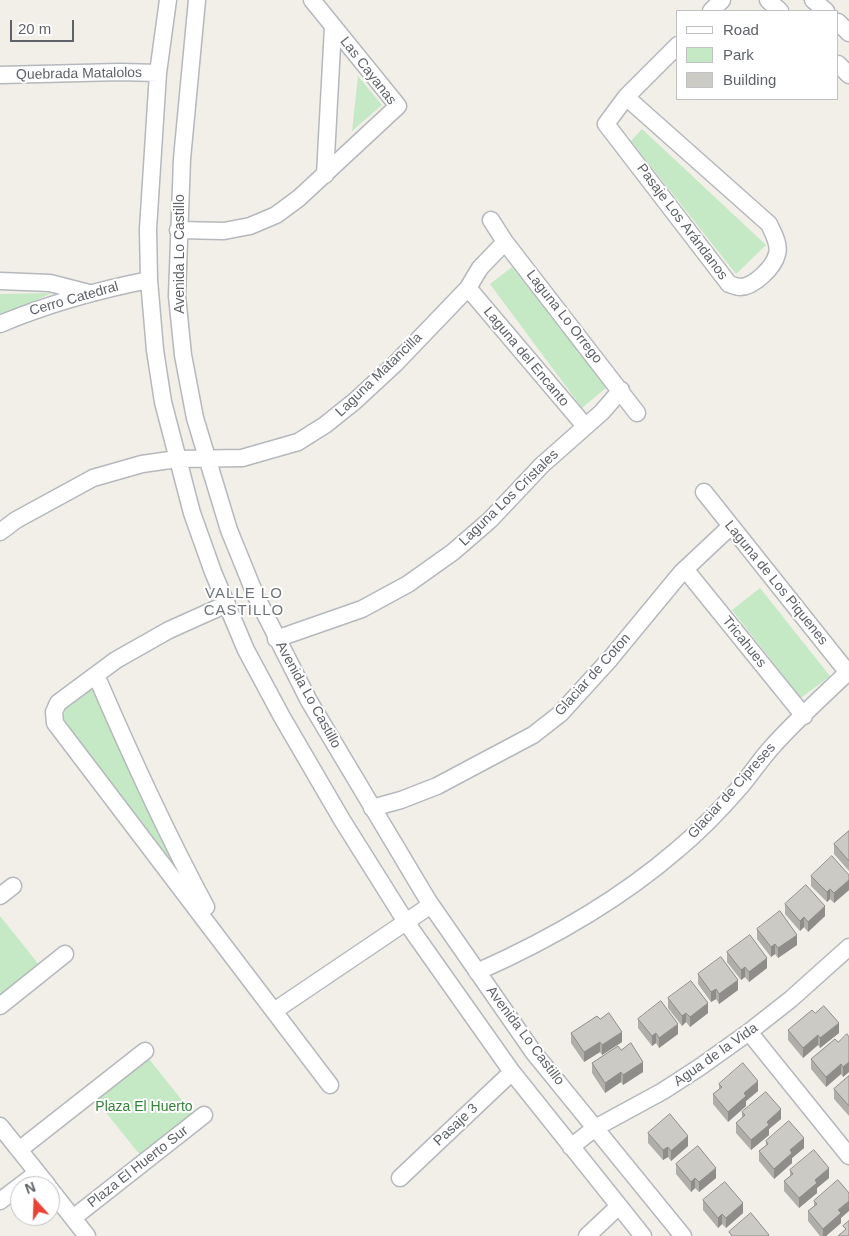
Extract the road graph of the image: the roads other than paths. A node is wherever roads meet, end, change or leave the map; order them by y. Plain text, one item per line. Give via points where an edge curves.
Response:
1 (168, 0) edge
2 (197, 0) edge
3 (312, 0) edge
4 (722, 0) edge
5 (768, 0) edge
6 (814, 0) edge
7 (712, 10) edge
8 (779, 10) edge
9 (825, 10) edge
10 (839, 23) edge
11 (333, 27) junction
12 (849, 33) edge
13 (676, 47) edge
14 (839, 65) edge
15 (158, 73) junction
16 (0, 75) edge
17 (849, 75) edge
18 (626, 97) junction
19 (324, 175) junction
20 (491, 220) dead end
21 (178, 230) junction
22 (505, 242) junction
23 (149, 280) junction
24 (0, 281) edge
25 (468, 288) junction
26 (89, 293) junction
27 (0, 324) edge
28 (622, 390) junction
29 (637, 413) dead end
30 (585, 426) junction
31 (191, 459) junction
32 (704, 492) dead end
33 (731, 526) junction
34 (0, 532) edge
35 (685, 569) junction
36 (227, 604) junction
37 (276, 639) junction
38 (848, 673) edge
39 (96, 675) junction
40 (804, 716) junction
41 (372, 808) junction
42 (13, 886) dead end
43 (0, 896) edge
44 (431, 905) junction
45 (406, 922) junction
46 (849, 947) edge
47 (231, 953) junction
48 (65, 954) dead end
49 (477, 972) junction
50 (0, 1006) edge
51 (274, 1011) junction
52 (749, 1032) junction
53 (145, 1051) dead end
54 (512, 1072) junction
55 (330, 1085) dead end
56 (204, 1115) dead end
57 (0, 1126) edge
58 (595, 1128) junction
59 (571, 1146) junction
60 (19, 1150) junction
61 (849, 1156) edge
62 (37, 1172) junction
63 (40, 1176) edge
64 (400, 1178) dead end
65 (0, 1201) edge
66 (60, 1202) edge
67 (619, 1206) junction
68 (73, 1218) junction
69 (87, 1236) edge
70 (587, 1236) edge
71 (643, 1236) edge
72 (683, 1236) edge

1 - 15 street, Avenida Lo Castillo
2 - 21 street, Avenida Lo Castillo
3 - 11 street, Las Cayanas
4 - 7 street
5 - 8 street
6 - 9 street
10 - 12 street
11 - 19 street, Las Cayanas
11 - 19 street, Las Cayanas via 398,106
13 - 18 street
14 - 17 street
15 - 16 street, Quebrada Matalolos
15 - 23 street, Avenida Lo Castillo via 148,228
18 - 18 street, Pasaje Los Arándanos via 606,124 729,284 741,287 758,280 777,254 777,243 769,224
19 - 21 street, Las Cayanas via 276,215 250,226 224,231
20 - 22 street, Laguna Lo Orrego
21 - 31 street, Avenida Lo Castillo via 177,296 194,418
22 - 25 street, Laguna Matancilla via 480,268
22 - 28 street, Laguna Lo Orrego
23 - 26 street, Cerro Catedral
23 - 31 street, Avenida Lo Castillo via 163,402
24 - 26 street via 50,283
25 - 30 street, Laguna del Encanto
25 - 31 street, Laguna Matancilla via 355,401 298,442 242,458
26 - 27 street, Cerro Catedral via 44,306
28 - 29 street, Laguna Lo Orrego
28 - 30 street, Laguna Los Cristales
30 - 37 street, Laguna Los Cristales via 542,465 490,520 408,584 362,609
31 - 34 street, Laguna Matancilla via 142,464 93,478
31 - 36 street, Avenida Lo Castillo via 192,513
31 - 37 street, Avenida Lo Castillo via 229,530
32 - 33 street, Laguna de Los Piquenes
33 - 35 street, Glaciar de Coton
33 - 38 street, Laguna de Los Piquenes
35 - 40 street, Tricahues
35 - 41 street, Glaciar de Coton via 586,686 560,714 533,736 437,786
36 - 39 street via 169,630
36 - 45 street, Avenida Lo Castillo via 246,650 282,717
37 - 41 street, Avenida Lo Castillo
38 - 40 street, Glaciar de Cipreses
39 - 47 street via 180,858
39 - 47 street via 58,703 54,712 55,722
40 - 49 street, Glaciar de Cipreses via 772,746 710,820 645,877 544,940
41 - 44 street, Avenida Lo Castillo
42 - 43 street
44 - 45 street
44 - 49 street, Avenida Lo Castillo
45 - 51 street
45 - 54 street, Avenida Lo Castillo
46 - 52 street, Agua de la Vida
47 - 51 street
48 - 50 street
49 - 58 street, Avenida Lo Castillo via 534,1052
51 - 55 street
52 - 58 street, Agua de la Vida via 663,1091
52 - 61 street
53 - 60 street
54 - 59 street, Avenida Lo Castillo
54 - 64 street, Pasaje 3
56 - 68 street, Plaza El Huerto Sur
57 - 60 street
58 - 59 street, Agua de la Vida
58 - 72 street, Avenida Lo Castillo
59 - 67 street, Avenida Lo Castillo
60 - 62 street
62 - 63 street
62 - 65 street
66 - 68 street
67 - 70 street
67 - 71 street, Avenida Lo Castillo
68 - 69 street

